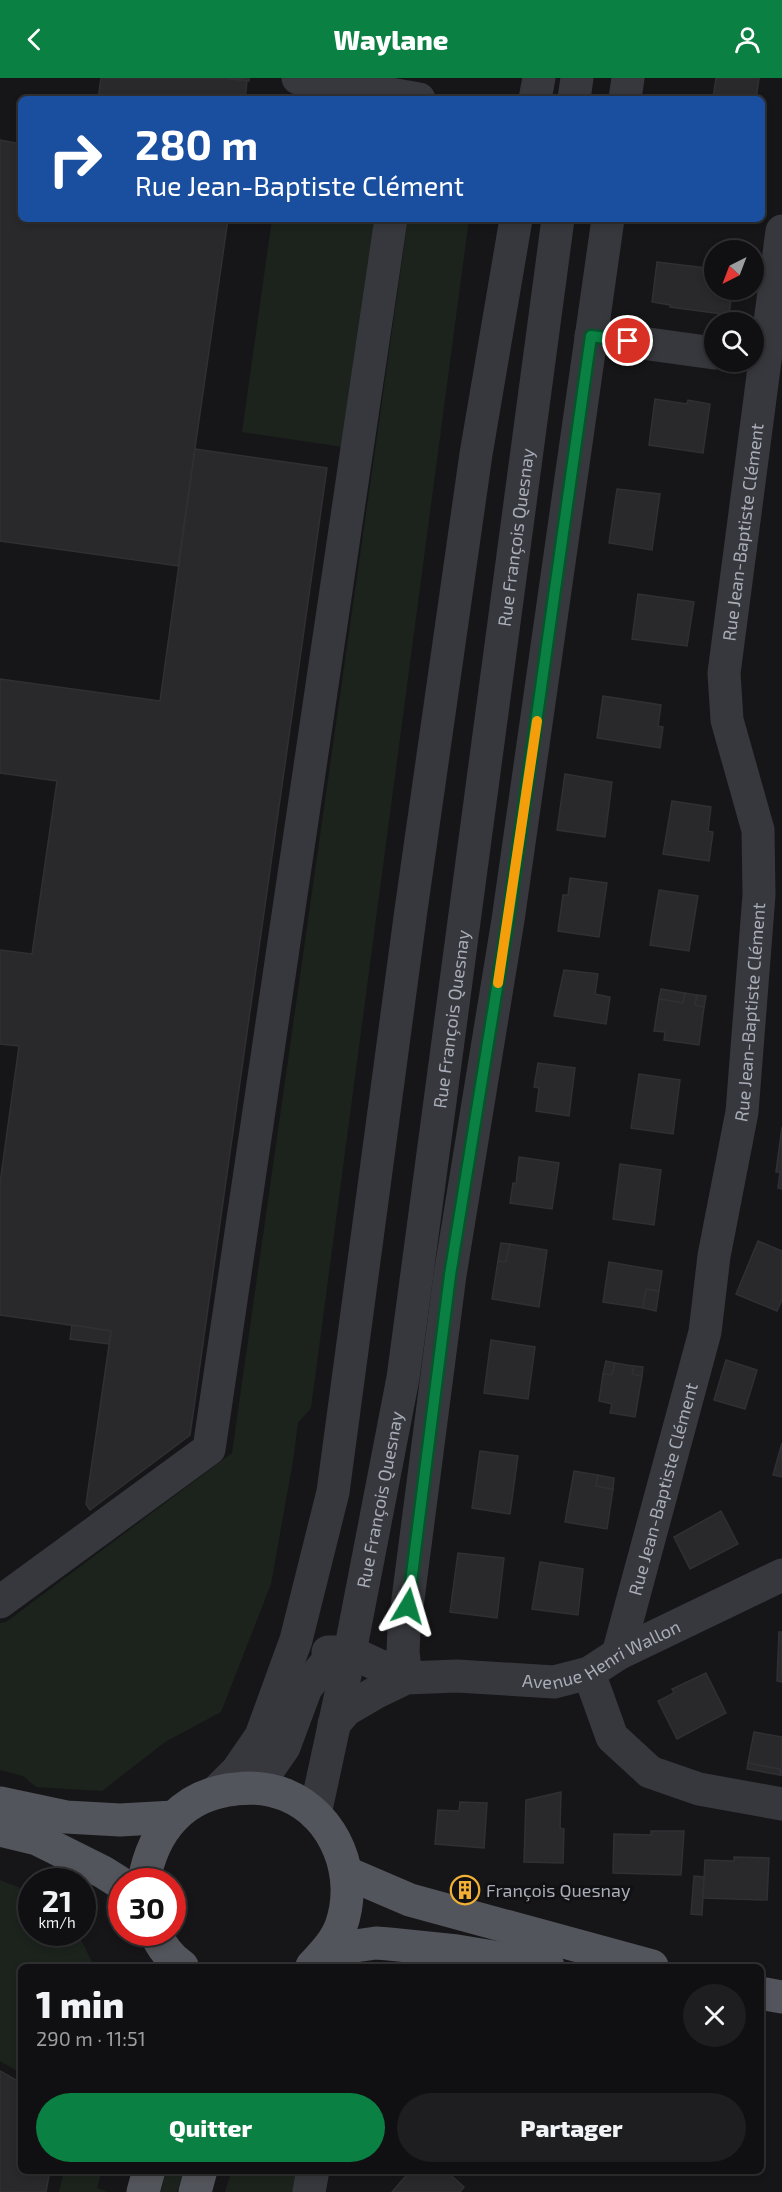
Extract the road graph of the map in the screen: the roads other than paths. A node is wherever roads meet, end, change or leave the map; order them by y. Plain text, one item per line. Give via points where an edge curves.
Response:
1 (298, 78) edge
2 (539, 78) edge
3 (577, 78) edge
4 (628, 78) edge
5 (402, 96) edge
6 (536, 96) edge
7 (574, 96) edge
8 (625, 96) edge
9 (392, 222) edge
10 (515, 222) edge
11 (558, 222) edge
12 (608, 222) edge
13 (782, 231) edge
14 (764, 329) edge
15 (591, 336) junction
16 (704, 352) edge
17 (757, 372) edge
18 (771, 896) edge
19 (782, 1575) edge
20 (0, 1602) edge
21 (350, 1652) junction
22 (618, 1654) junction
23 (286, 1671) junction
24 (589, 1672) junction
25 (387, 1679) junction
26 (334, 1724) junction
27 (252, 1787) junction
28 (217, 1791) junction
29 (0, 1803) edge
30 (782, 1804) edge
31 (315, 1814) junction
32 (174, 1817) junction
33 (0, 1830) edge
34 (147, 1868) edge
35 (347, 1873) junction
36 (108, 1875) edge
37 (163, 1946) edge
38 (319, 1958) edge
39 (176, 1964) edge
40 (536, 1964) edge
41 (645, 1964) edge
42 (764, 1994) edge
43 (782, 1997) edge
44 (764, 2014) edge
45 (782, 2017) edge
46 (147, 2174) edge
47 (200, 2174) edge
48 (312, 2174) edge
49 (143, 2192) edge
50 (195, 2192) edge
51 (309, 2192) edge

1 - 5 street
2 - 6 street
3 - 7 street
4 - 8 street
9 - 20 street via 209,1449
10 - 23 street via 476,454 333,1492
11 - 21 street, Rue François Quesnay via 403,1378
12 - 15 street
13 - 14 street, Rue Jean-Baptiste Clément
15 - 16 street
15 - 25 street via 508,920 450,1275 403,1652
17 - 18 street, Rue Jean-Baptiste Clément via 724,673 727,720 758,830
18 - 22 street, Rue Jean-Baptiste Clément via 742,1112 714,1256 705,1332
19 - 22 street, Avenue Henri Wallon
21 - 23 street via 330,1651
21 - 25 street
21 - 26 street, Rue François Quesnay
21 - 27 street via 326,1663 306,1688 284,1747
22 - 24 street, Avenue Henri Wallon
23 - 28 street via 261,1736 237,1772
24 - 25 street, Avenue Henri Wallon via 554,1682 457,1676
24 - 30 street via 612,1737 650,1772 699,1789
25 - 26 street
26 - 31 street, Rue François Quesnay
27 - 28 main road
27 - 31 main road via 286,1795
28 - 32 main road via 194,1801
29 - 32 main road via 66,1817
31 - 35 main road via 336,1841
32 - 34 main road via 159,1835
33 - 36 main road via 37,1839
35 - 38 main road via 347,1900 340,1927
35 - 41 main road via 410,1900
37 - 39 main road
38 - 40 main road via 376,1943
42 - 43 main road
44 - 45 main road
46 - 49 main road
47 - 50 main road
48 - 51 street

